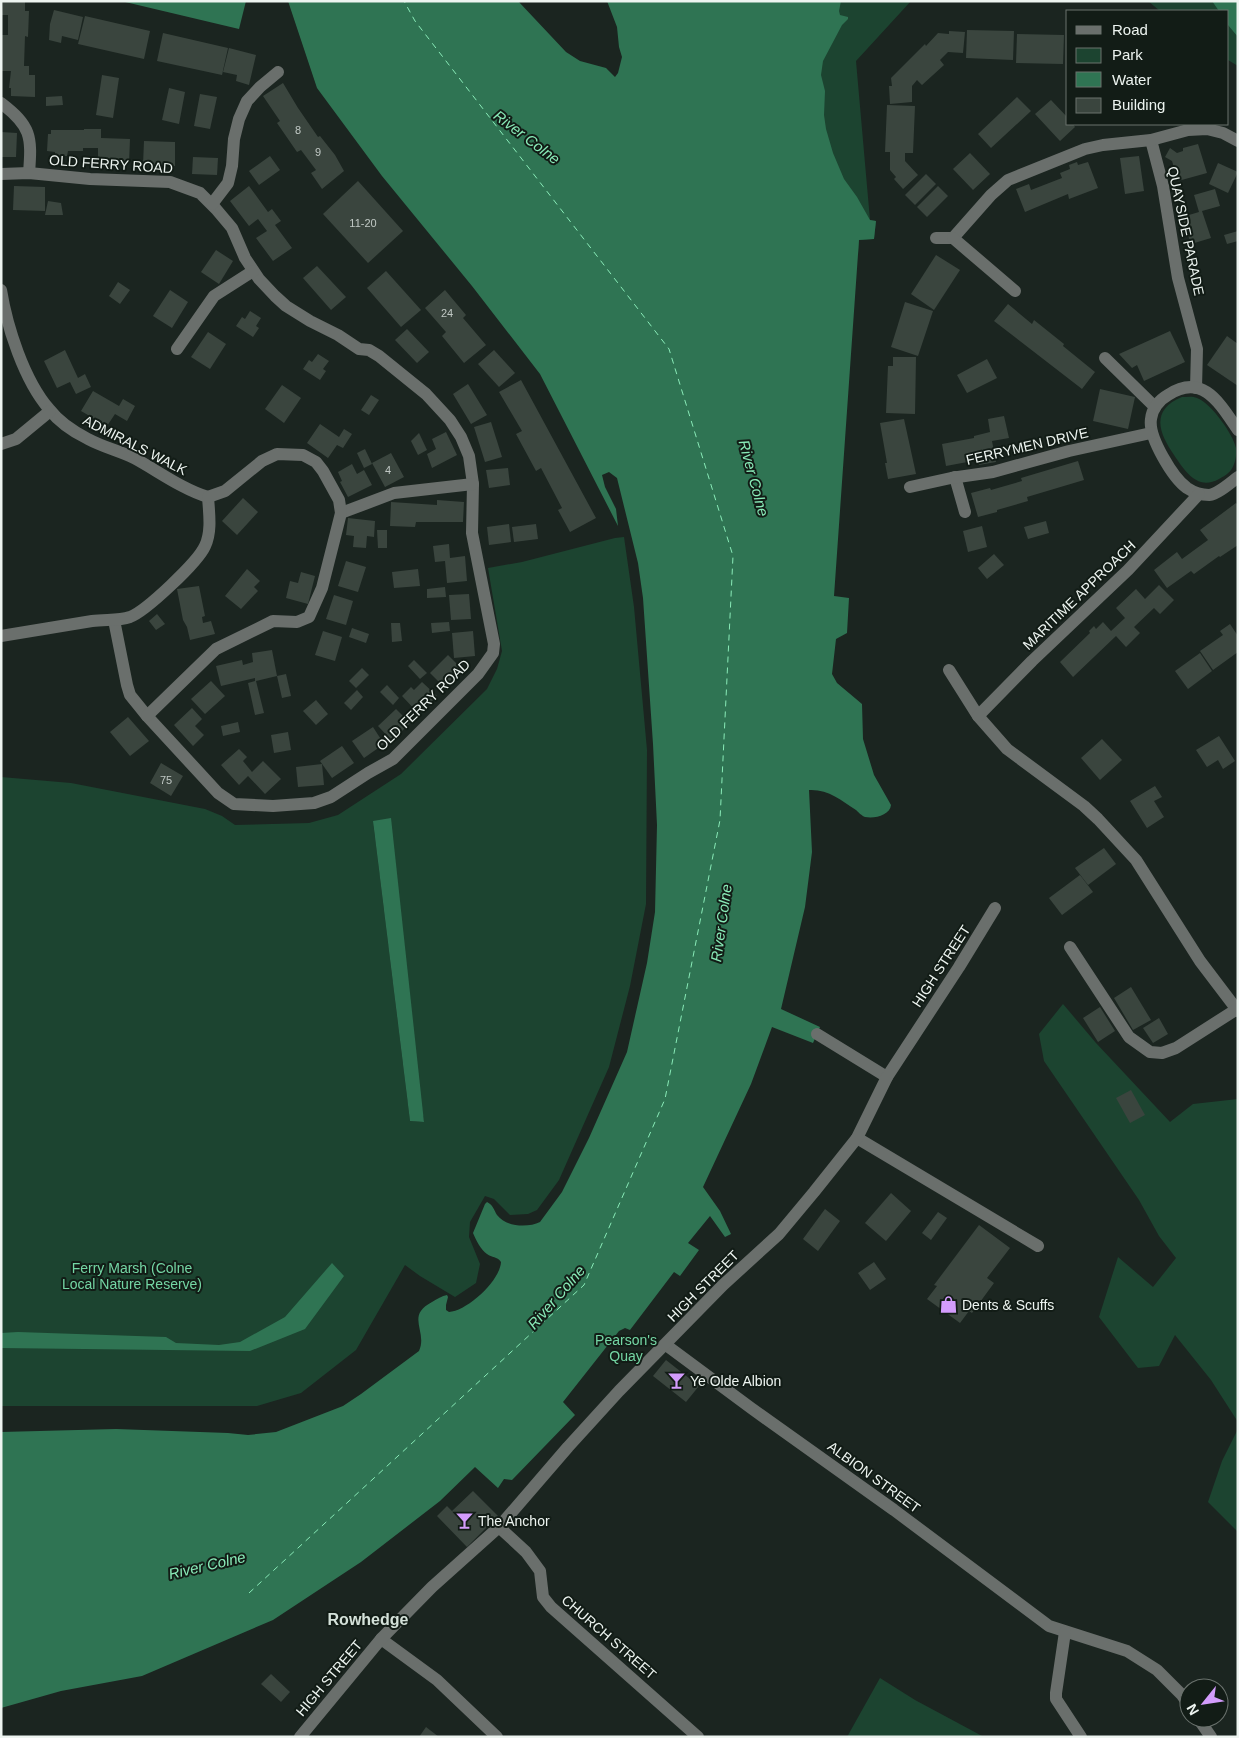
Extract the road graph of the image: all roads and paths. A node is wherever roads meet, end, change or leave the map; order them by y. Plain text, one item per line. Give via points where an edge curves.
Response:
1 (278, 72) dead end
2 (1, 103) edge
3 (1151, 140) junction
4 (1238, 141) edge
5 (29, 173) junction
6 (1, 174) edge
7 (212, 204) junction
8 (936, 238) dead end
9 (953, 238) junction
10 (253, 271) junction
11 (1, 290) edge
12 (1015, 292) dead end
13 (177, 349) dead end
14 (1105, 358) dead end
15 (1196, 388) junction
16 (1155, 406) junction
17 (50, 411) junction
18 (1234, 414) edge
19 (1238, 430) edge
20 (1151, 433) junction
21 (1, 444) edge
22 (955, 477) junction
23 (1238, 477) edge
24 (473, 484) junction
25 (910, 487) dead end
26 (1199, 494) junction
27 (208, 497) junction
28 (965, 512) dead end
29 (341, 513) junction
30 (114, 620) junction
31 (1, 636) edge
32 (948, 670) dead end
33 (147, 716) junction
34 (978, 716) junction
35 (995, 908) dead end
36 (1070, 947) dead end
37 (1237, 1010) edge
38 (817, 1034) dead end
39 (887, 1077) junction
40 (857, 1138) junction
41 (1038, 1246) dead end
42 (666, 1345) junction
43 (499, 1527) junction
44 (1065, 1632) junction
45 (381, 1639) junction
46 (1179, 1692) edge
47 (300, 1737) edge
48 (497, 1737) edge
49 (698, 1737) edge
50 (1081, 1737) edge

1 - 7 street via 247,101 234,138 228,183
2 - 5 street via 23,123 28,133 31,151
3 - 4 street via 1188,130 1207,129
3 - 9 street via 1085,149 1008,180
3 - 15 street, QUAYSIDE PARADE via 1163,186 1178,278 1197,349
5 - 6 street, OLD FERRY ROAD
5 - 7 street, OLD FERRY ROAD via 170,182 200,193
7 - 10 street, OLD FERRY ROAD via 232,228
8 - 9 street
9 - 12 street
10 - 13 street via 214,296
10 - 24 street, OLD FERRY ROAD via 286,306 354,346 379,356 426,394 461,437 469,456
11 - 17 street, ADMIRALS WALK via 14,343 33,385
14 - 16 street
15 - 16 street via 1185,386 1175,390
15 - 18 street via 1207,391
16 - 20 street
17 - 21 street via 16,440
17 - 27 street, ADMIRALS WALK via 69,428 90,440 130,456 194,493
18 - 19 street
20 - 22 street, FERRYMEN DRIVE via 993,472
20 - 26 street via 1171,468 1186,487
22 - 25 street, FERRYMEN DRIVE
22 - 28 street
23 - 26 street via 1211,495
24 - 29 street via 394,493
24 - 33 street, OLD FERRY ROAD via 472,533 494,644 493,653 478,674 394,759 338,793 314,803 234,804 218,794
26 - 34 street, MARITIME APPROACH via 1128,570
27 - 29 street via 225,491 262,461 277,454 295,454 316,462 339,500
27 - 30 street via 206,546 145,609 130,617
29 - 33 street via 322,588 309,617 297,622 274,621 216,649
30 - 31 street
30 - 33 street, OLD FERRY ROAD via 126,685
32 - 34 street
34 - 37 street via 1006,749 1084,806 1136,860 1200,961
35 - 39 street, HIGH STREET
36 - 37 street via 1129,1037 1147,1051 1162,1053 1176,1048
38 - 39 street
39 - 40 street, HIGH STREET
40 - 41 street
40 - 42 street, HIGH STREET via 779,1234 723,1284
42 - 43 street, HIGH STREET via 619,1391
42 - 44 street, ALBION STREET via 1049,1626
43 - 45 street, HIGH STREET via 432,1587
43 - 49 street, CHURCH STREET via 526,1552 540,1571 543,1596 550,1607
44 - 46 street, ALBION STREET via 1127,1651 1157,1670
44 - 50 street via 1056,1699
45 - 47 street, HIGH STREET
45 - 48 street via 437,1680

